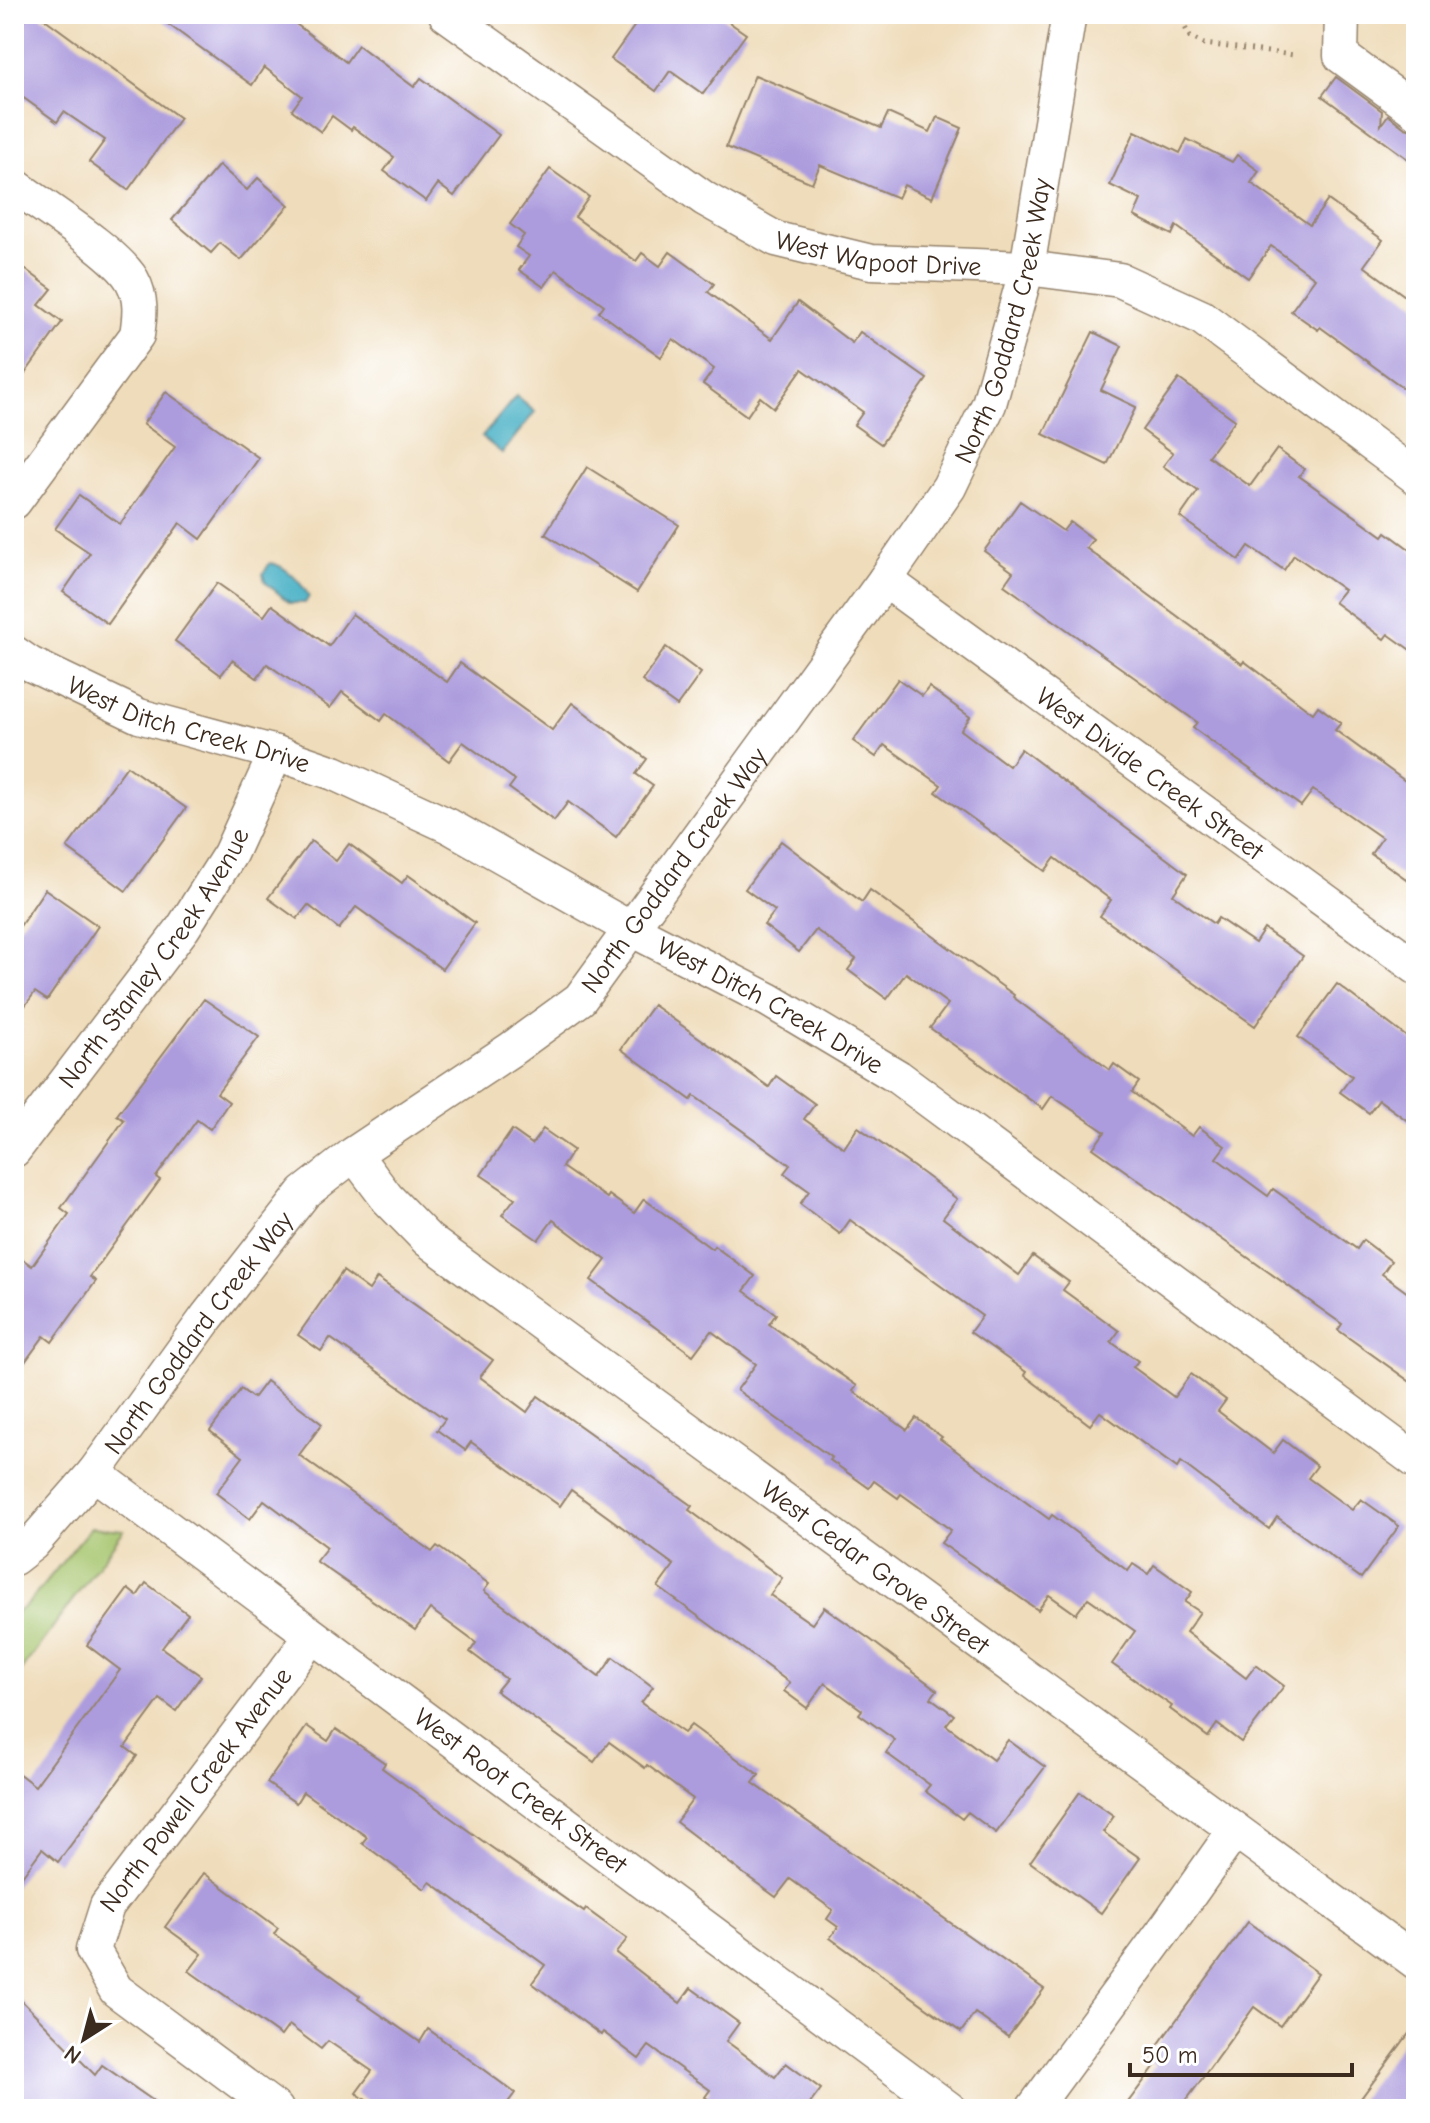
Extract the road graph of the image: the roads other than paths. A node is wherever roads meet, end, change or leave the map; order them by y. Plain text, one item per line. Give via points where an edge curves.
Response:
1 (446, 14) edge
2 (1069, 14) edge
3 (1342, 14) edge
4 (1416, 111) edge
5 (14, 185) edge
6 (1027, 268) junction
7 (1416, 477) edge
8 (14, 502) edge
9 (885, 580) junction
10 (14, 653) edge
11 (276, 753) junction
12 (631, 929) junction
13 (1416, 967) edge
14 (14, 1150) edge
15 (354, 1154) junction
16 (1416, 1461) edge
17 (94, 1473) junction
18 (14, 1558) edge
19 (312, 1636) junction
20 (1235, 1830) junction
21 (1416, 1962) edge
22 (276, 2109) edge
23 (949, 2109) edge
24 (1033, 2109) edge

1 - 6 street, West Wapoot Drive via 705,199 776,239 871,262
2 - 6 street, North Goddard Creek Way
3 - 4 street via 1341,56
5 - 8 street via 110,255 132,280 141,308 137,335
6 - 7 street, West Wapoot Drive via 1120,280 1201,317
6 - 9 street, North Goddard Creek Way via 989,404 949,487
9 - 12 street, North Goddard Creek Way
9 - 13 street, West Divide Creek Street
10 - 11 street, West Ditch Creek Drive via 139,716
11 - 12 street, West Ditch Creek Drive via 334,773 449,826
11 - 14 street, North Stanley Creek Avenue via 230,854 183,928
12 - 15 street, North Goddard Creek Way via 580,999
12 - 16 street, West Ditch Creek Drive via 769,1000 898,1077
15 - 17 street, North Goddard Creek Way via 304,1193
15 - 20 street, West Cedar Grove Street via 428,1240
17 - 18 street, North Goddard Creek Way
17 - 19 street, West Root Creek Street
19 - 22 street, North Powell Creek Avenue via 107,1906 93,1950 116,1990
19 - 23 street, West Root Creek Street
20 - 21 street, West Cedar Grove Street
20 - 24 street

